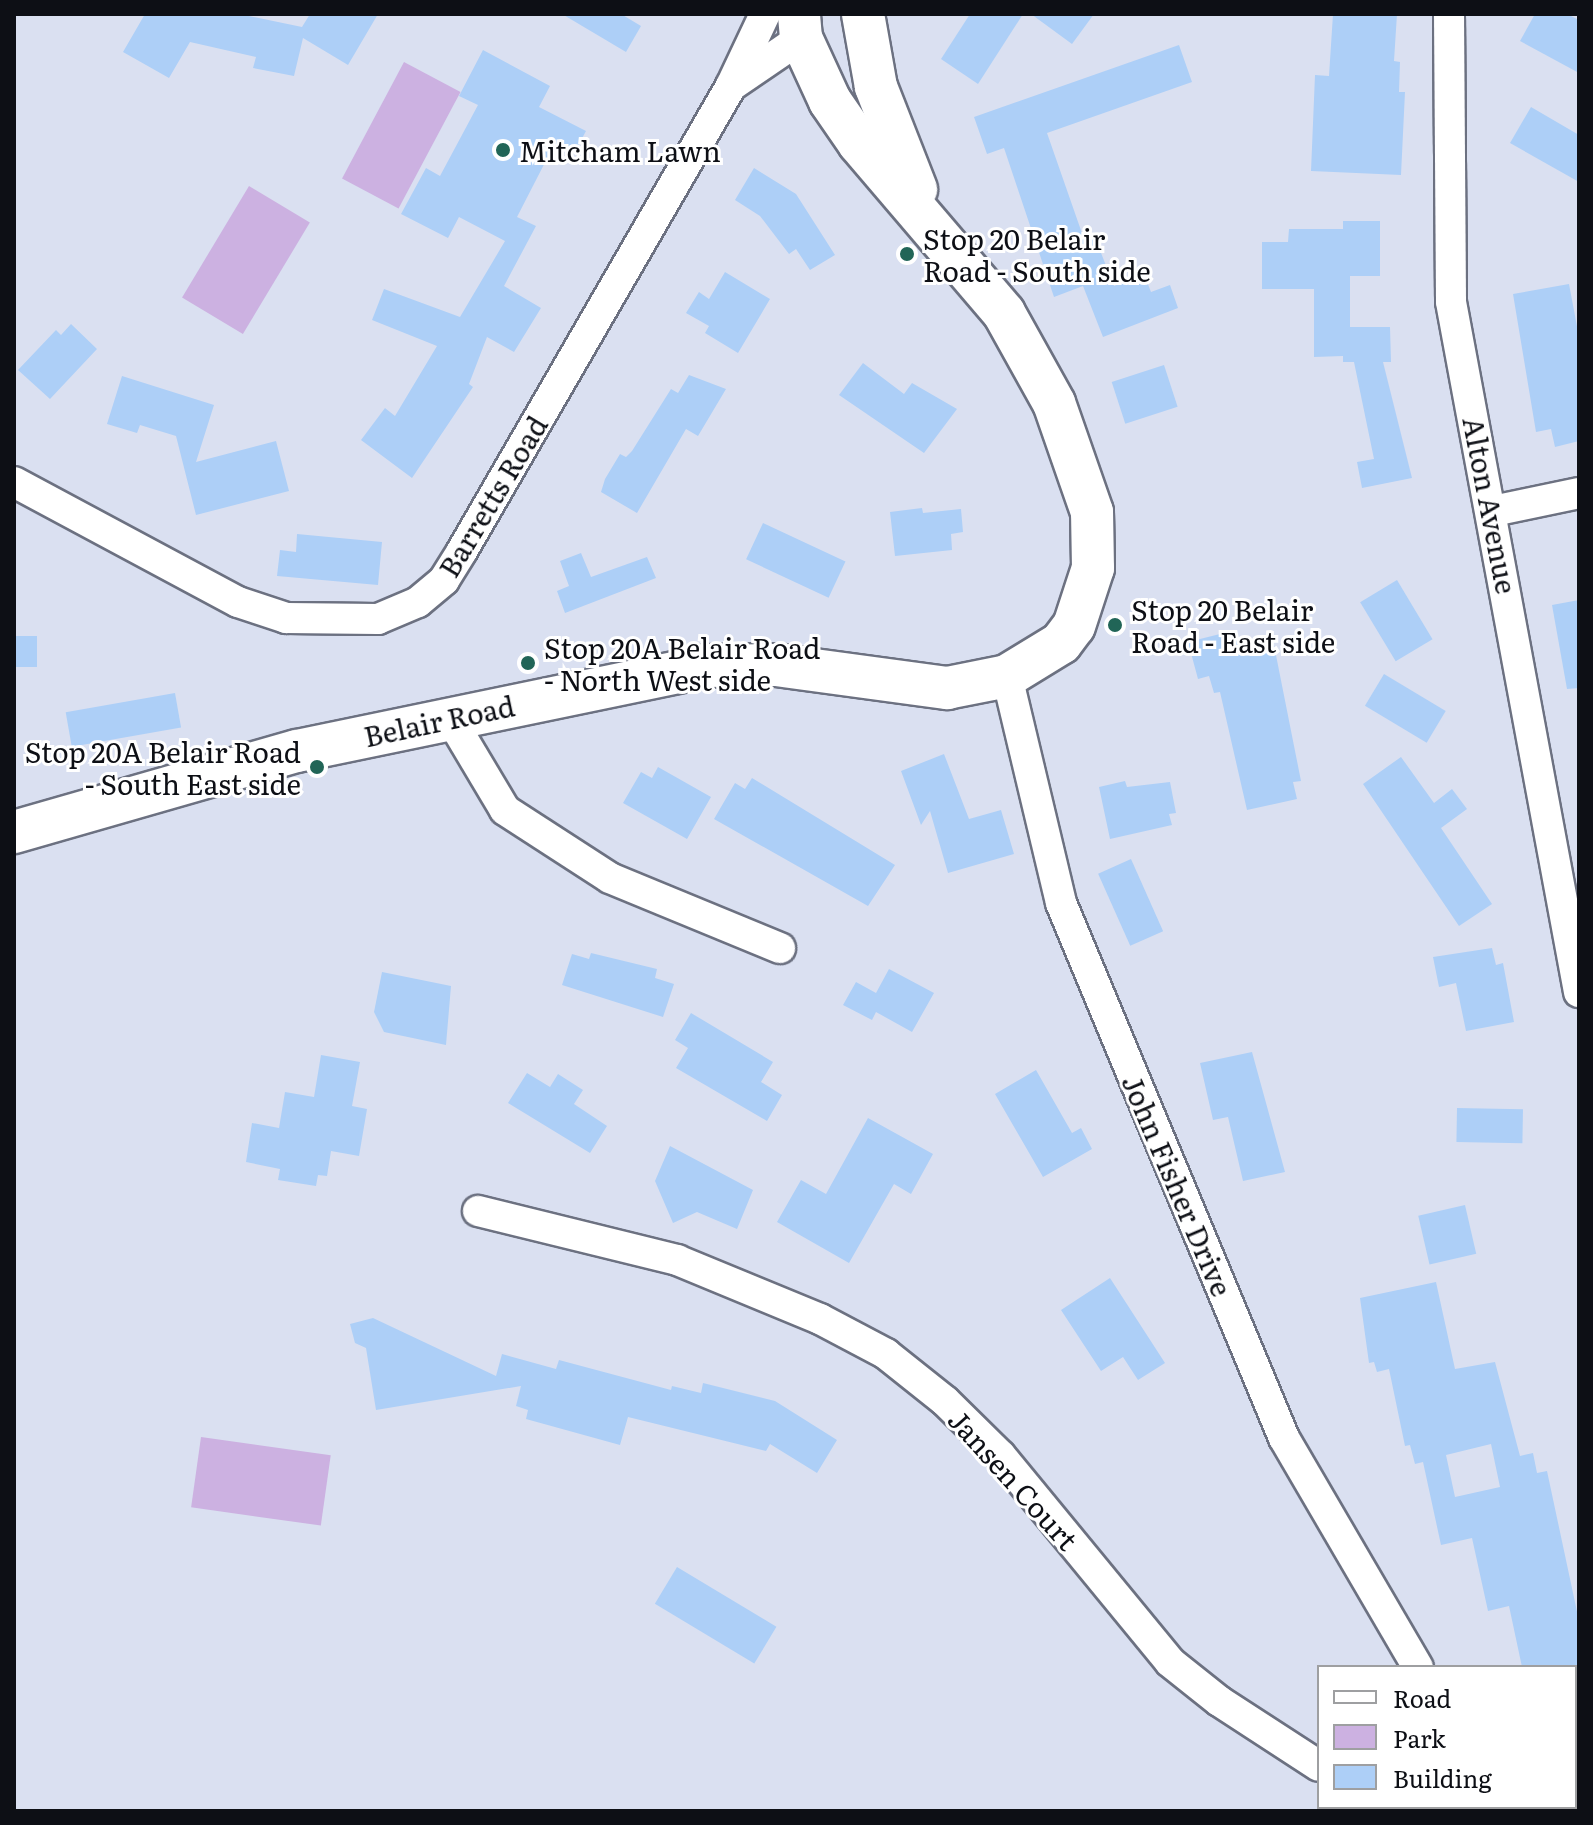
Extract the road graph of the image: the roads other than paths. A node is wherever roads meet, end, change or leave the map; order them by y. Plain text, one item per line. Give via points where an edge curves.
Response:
1 (765, 14) edge
2 (863, 14) edge
3 (1449, 14) edge
4 (806, 22) edge
5 (731, 86) junction
6 (932, 223) junction
7 (14, 482) edge
8 (1579, 493) edge
9 (1493, 511) junction
10 (1007, 676) junction
11 (449, 716) junction
12 (14, 832) edge
13 (780, 948) dead end
14 (1579, 992) edge
15 (478, 1211) dead end
16 (1417, 1665) edge
17 (1317, 1765) edge

1 - 5 street, Barretts Road
2 - 6 main road, Belair Road via 876,87
3 - 9 street, Alton Avenue via 1451,302
4 - 5 street, Barretts Road
4 - 6 main road, Belair Road via 830,101 859,143
5 - 7 street, Barretts Road via 456,561 444,580 418,602 378,619 286,618 238,602
6 - 10 main road, Belair Road via 1004,313 1047,390 1092,512 1093,568 1074,626 1030,666
8 - 9 street
9 - 14 street, Alton Avenue
10 - 11 main road, Belair Road via 947,688 776,665 706,666
10 - 16 street, John Fisher Drive via 1067,917 1284,1438
11 - 12 main road, Belair Road via 297,751
11 - 13 street via 505,810 610,878
15 - 17 street, Jansen Court via 677,1260 820,1319 886,1354 1001,1456 1170,1662

